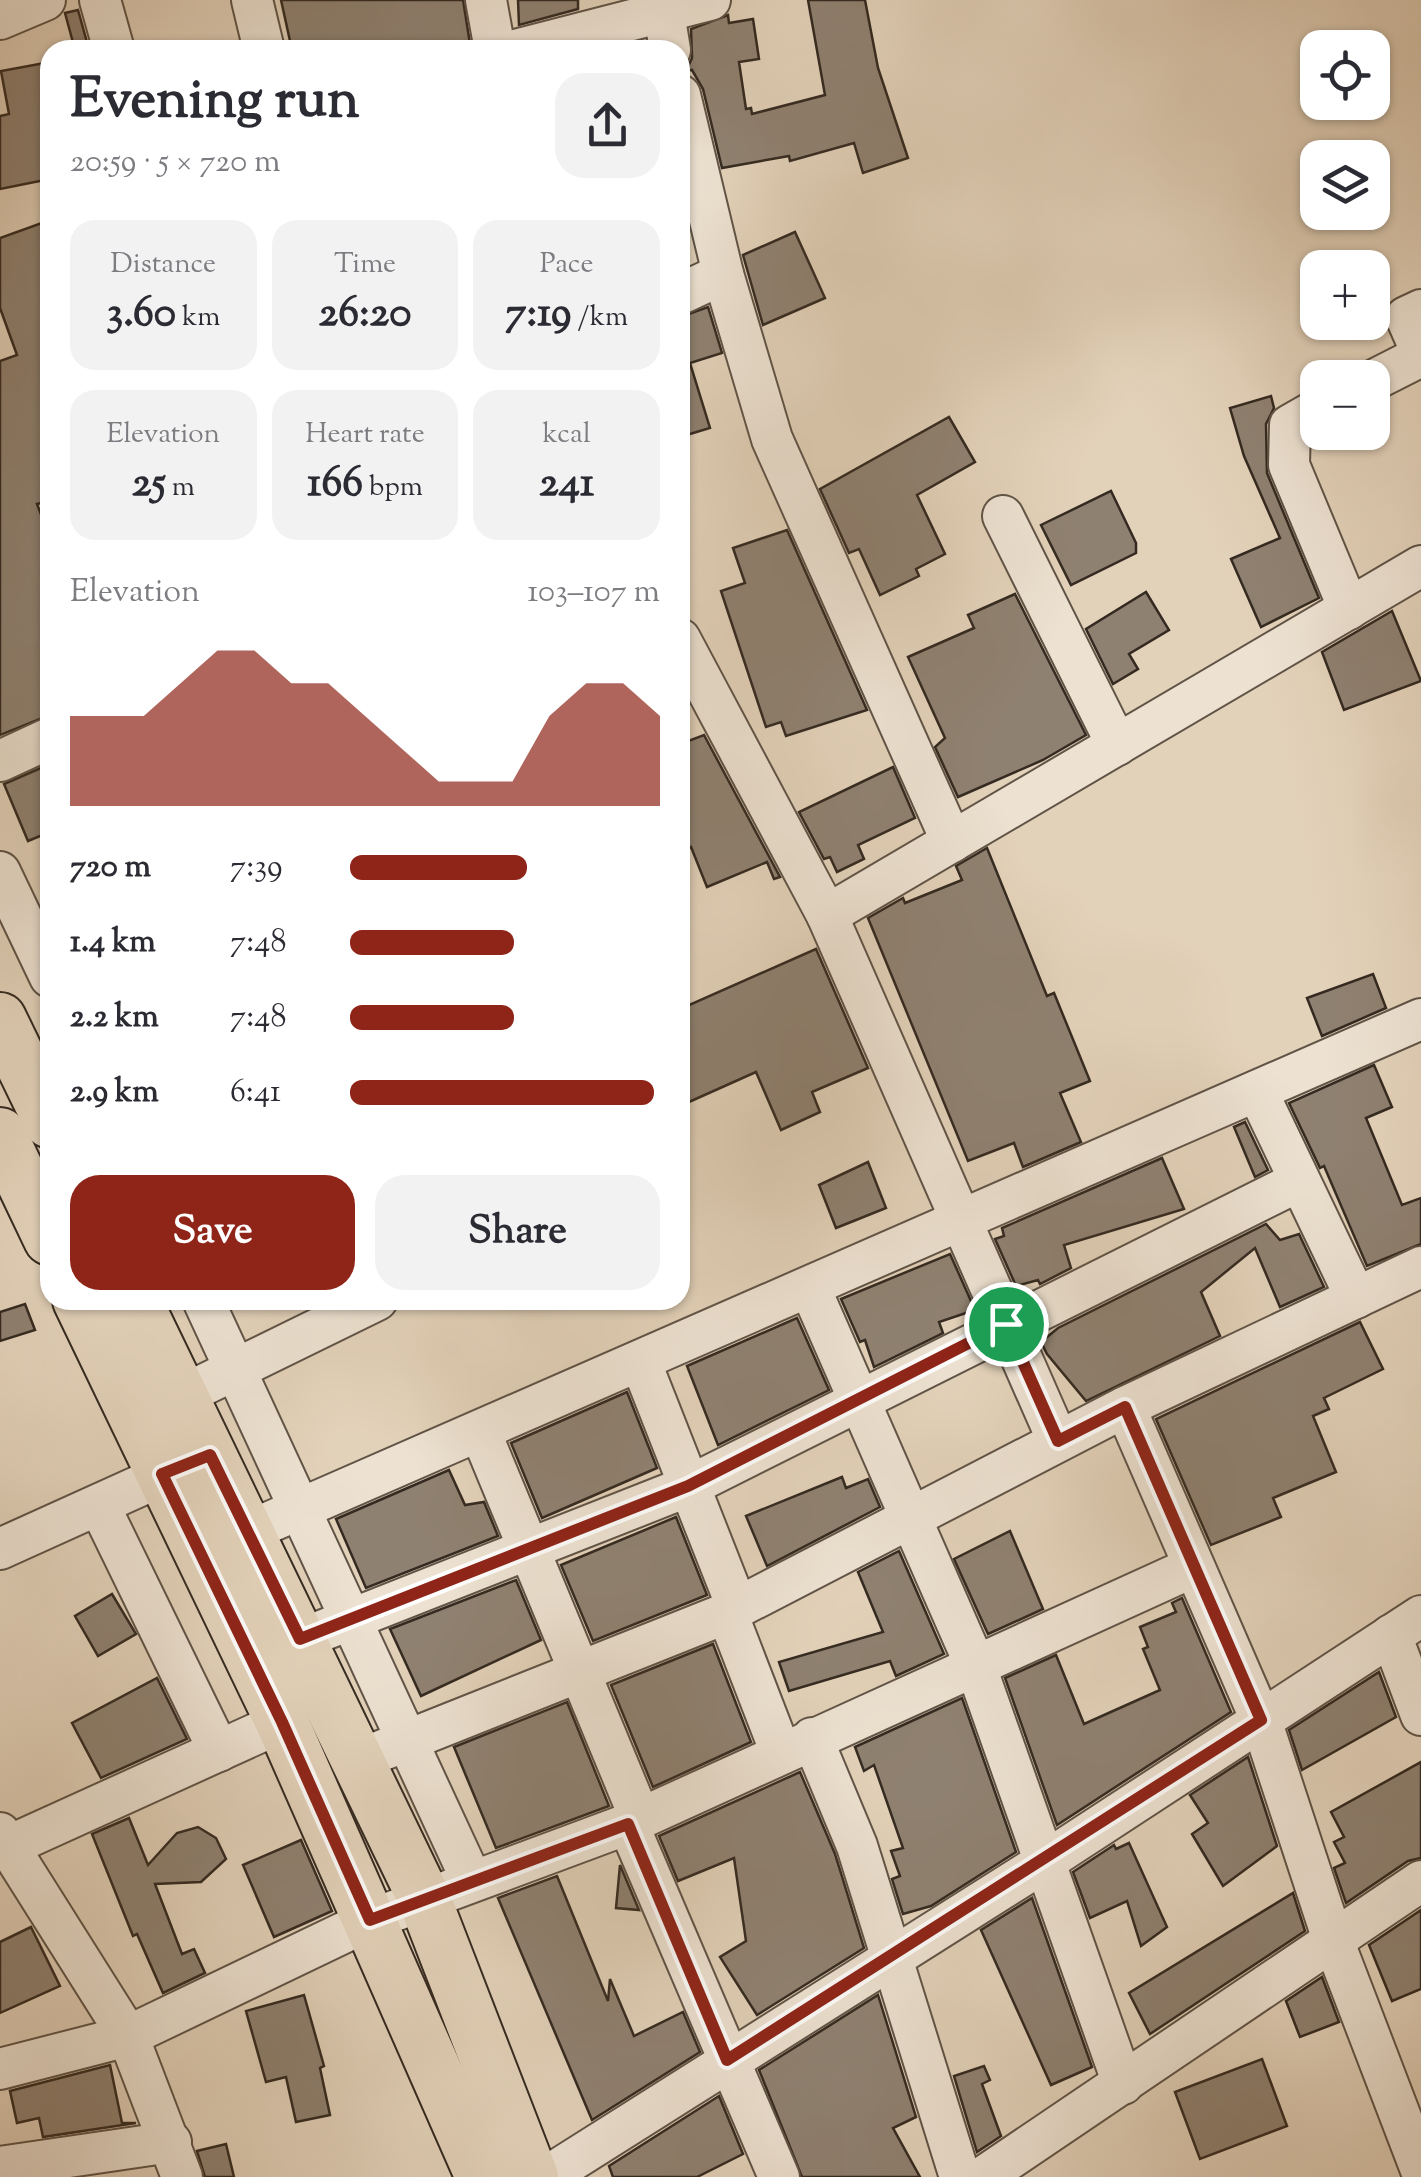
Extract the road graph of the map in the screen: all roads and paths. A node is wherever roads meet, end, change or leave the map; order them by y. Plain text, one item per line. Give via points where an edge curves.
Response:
1 (45, 0) edge
2 (100, 0) edge
3 (252, 0) edge
4 (486, 0) edge
5 (710, 0) edge
6 (663, 5) edge
7 (0, 20) edge
8 (111, 40) edge
9 (262, 40) edge
10 (493, 40) edge
11 (549, 40) edge
12 (668, 40) edge
13 (690, 137) edge
14 (723, 274) junction
15 (690, 289) edge
16 (1421, 310) edge
17 (1421, 354) edge
18 (1390, 372) edge
19 (1300, 419) edge
20 (1003, 516) dead end
21 (1421, 566) edge
22 (1349, 609) junction
23 (690, 659) edge
24 (40, 743) edge
25 (1117, 744) junction
26 (0, 761) edge
27 (952, 842) junction
28 (0, 872) edge
29 (826, 915) junction
30 (15, 940) edge
31 (40, 966) edge
32 (0, 1018) edge
33 (1421, 1020) edge
34 (38, 1067) edge
35 (1256, 1092) junction
36 (0, 1134) edge
37 (1298, 1182) junction
38 (40, 1218) edge
39 (962, 1220) junction
40 (1421, 1267) edge
41 (810, 1288) junction
42 (1356, 1298) junction
43 (84, 1310) edge
44 (140, 1310) edge
45 (208, 1310) edge
46 (356, 1310) edge
47 (1006, 1324) junction
48 (640, 1363) junction
49 (236, 1370) junction
50 (181, 1396) junction
51 (860, 1398) junction
52 (1125, 1407) junction
53 (480, 1431) junction
54 (1058, 1441) junction
55 (210, 1455) junction
56 (162, 1474) junction
57 (688, 1486) junction
58 (98, 1505) junction
59 (301, 1508) junction
60 (913, 1516) junction
61 (246, 1532) junction
62 (530, 1546) junction
63 (0, 1549) edge
64 (1193, 1568) junction
65 (732, 1610) junction
66 (352, 1619) junction
67 (1406, 1625) edge
68 (300, 1639) junction
69 (976, 1667) junction
70 (577, 1670) junction
71 (1421, 1715) edge
72 (1261, 1720) junction
73 (282, 1722) junction
74 (408, 1740) junction
75 (796, 1745) junction
76 (219, 1751) junction
77 (358, 1760) junction
78 (634, 1821) junction
79 (3, 1843) edge
80 (1046, 1861) junction
81 (1421, 1881) edge
82 (448, 1890) junction
83 (370, 1920) junction
84 (1334, 1940) junction
85 (894, 1958) junction
86 (128, 2036) junction
87 (727, 2060) junction
88 (0, 2069) edge
89 (1123, 2084) junction
90 (1419, 2156) edge
91 (177, 2160) edge
92 (0, 2167) edge
93 (482, 2177) edge
94 (532, 2177) edge
95 (546, 2177) edge
96 (779, 2177) edge
97 (960, 2177) edge
98 (982, 2177) edge

1 - 7 street
2 - 8 street
3 - 9 street
4 - 10 street
5 - 6 street
6 - 11 street
6 - 12 street
13 - 14 street
14 - 15 street
14 - 27 street via 772,439
16 - 17 street via 1406,317
17 - 18 street
19 - 22 street via 1290,425 1286,455
20 - 25 street
21 - 22 street
22 - 25 street
23 - 29 street
24 - 26 street
25 - 27 street
27 - 29 street
28 - 30 street
29 - 39 street
30 - 31 street
32 - 34 main road
33 - 35 street
35 - 37 street
35 - 39 street
36 - 38 main road
37 - 42 street
37 - 47 street
39 - 41 street
39 - 47 street
40 - 42 street
41 - 48 street
41 - 51 street
42 - 52 street
43 - 56 main road
44 - 50 main road
45 - 49 street
46 - 49 street
47 - 51 street
47 - 54 street
48 - 53 street
48 - 57 street
49 - 50 street
49 - 59 street
50 - 55 main road
51 - 57 street
51 - 60 street
52 - 54 street
52 - 64 street
53 - 59 street
53 - 62 street
54 - 60 street
55 - 56 street
55 - 61 main road
56 - 58 street
56 - 73 main road
57 - 62 street
57 - 65 street
58 - 63 street
58 - 76 street
59 - 61 street
59 - 66 street
60 - 65 street
60 - 69 street
61 - 68 main road
62 - 66 street
62 - 70 street
64 - 69 street
64 - 72 street
65 - 70 street
65 - 75 street
66 - 68 street
66 - 74 street
67 - 71 street
67 - 72 street
68 - 77 main road
69 - 75 street
69 - 80 street
70 - 74 street
70 - 78 street
72 - 80 street
72 - 84 street
73 - 76 street
73 - 83 main road
74 - 77 street
74 - 82 street
75 - 78 street
75 - 85 street via 857,1846
76 - 79 street
77 - 82 main road
78 - 82 street
78 - 87 street
79 - 86 street
80 - 85 street
80 - 89 street
81 - 84 street
82 - 83 street
82 - 94 main road
83 - 86 street
83 - 93 main road
84 - 89 street
84 - 90 street
85 - 87 street
85 - 97 street
86 - 88 street
86 - 91 street
87 - 95 street
87 - 96 street
89 - 98 street
91 - 92 street

